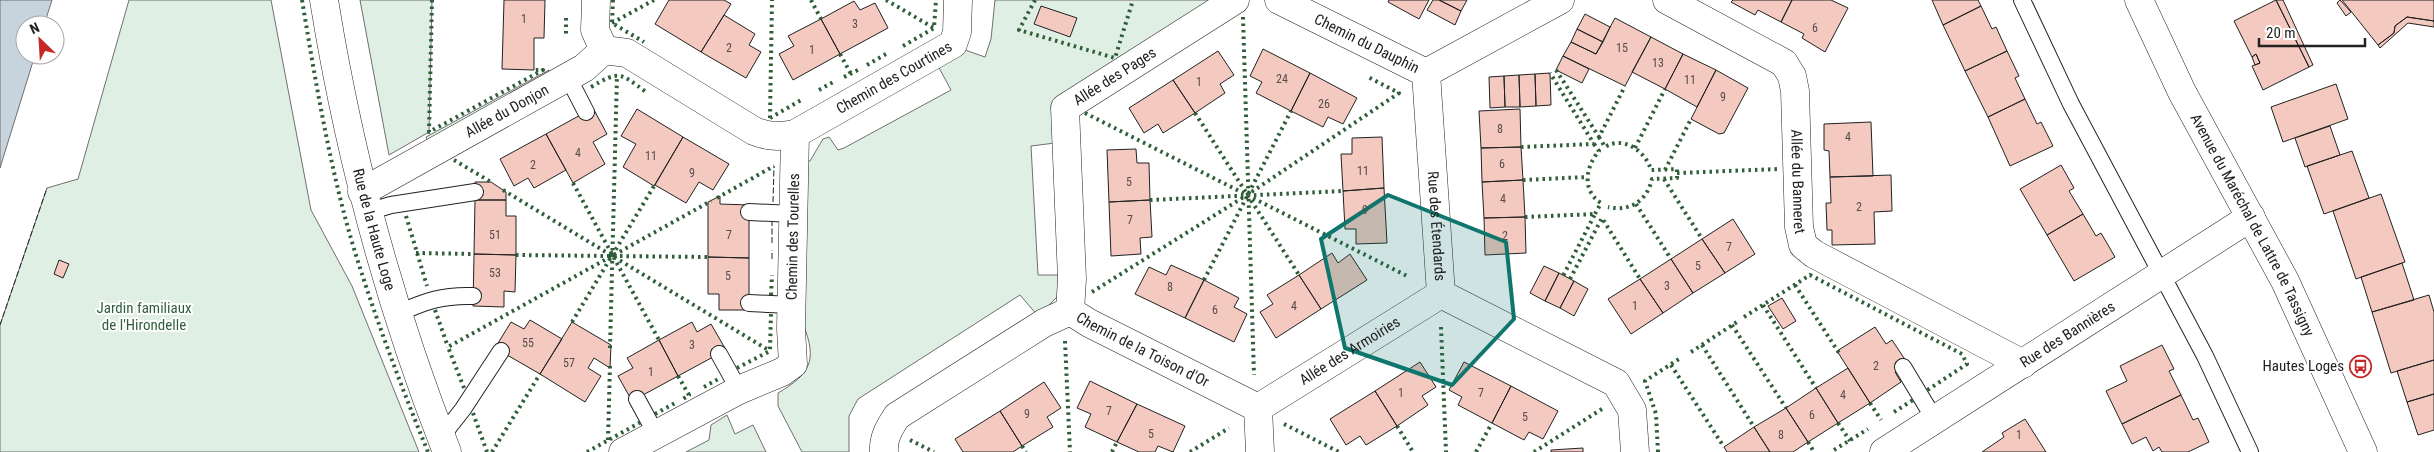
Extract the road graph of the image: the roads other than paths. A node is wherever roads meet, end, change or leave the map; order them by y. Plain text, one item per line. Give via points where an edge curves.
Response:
1 (324, 0) edge
2 (596, 0) edge
3 (958, 0) edge
4 (1235, 0) edge
5 (1279, 0) edge
6 (1560, 0) edge
7 (1667, 0) edge
8 (2022, 0) edge
9 (2139, 0) edge
10 (604, 50) junction
11 (1426, 73) junction
12 (568, 77) junction
13 (586, 112) dead end
14 (795, 134) junction
15 (475, 192) dead end
16 (365, 202) junction
17 (749, 212) dead end
18 (793, 214) junction
19 (2251, 217) junction
20 (2162, 274) junction
21 (1441, 294) junction
22 (473, 296) dead end
23 (749, 303) dead end
24 (791, 305) junction
25 (1070, 311) junction
26 (398, 314) junction
27 (501, 351) dead end
28 (719, 354) dead end
29 (2022, 364) junction
30 (1902, 367) dead end
31 (739, 390) junction
32 (637, 399) dead end
33 (1258, 408) junction
34 (1935, 420) junction
35 (656, 434) junction
36 (444, 445) edge
37 (1894, 449) edge
38 (623, 452) edge
39 (884, 452) edge
40 (1260, 452) edge
41 (1635, 452) edge
42 (2250, 452) edge
43 (2363, 452) edge

1 - 16 street, Rue de la Haute Loge via 338,82
2 - 10 street via 595,30
3 - 14 street, Chemin des Courtines via 957,32 953,44
4 - 25 street, Allée des Pages via 1065,108 1072,279
5 - 11 street, Chemin du Dauphin
6 - 11 street
7 - 29 street, Allée du Banneret via 1784,63 1792,76 1799,227 1803,245 1814,254
8 - 20 lane via 2071,104
9 - 19 street, Avenue du Maréchal de Lattre de Tassigny via 2182,92
10 - 12 street, Allée du Donjon
10 - 14 street via 627,53 754,131 781,137
11 - 21 street, Rue des Étendards
12 - 13 lane
12 - 16 street, Allée du Donjon
14 - 18 street, Chemin des Tourelles
15 - 16 lane via 391,204
16 - 26 street, Rue de la Haute Loge
17 - 18 lane
18 - 24 street, Chemin des Tourelles
19 - 20 street, Rue des Bannières
19 - 43 street, Avenue du Maréchal de Lattre de Tassigny via 2292,296
20 - 29 street, Rue des Bannières
20 - 42 lane
21 - 33 street, Allée des Armoiries
21 - 41 street, Rue des Étendards via 1616,383 1632,410
22 - 26 lane via 449,296 426,301
23 - 24 lane
24 - 31 street, Chemin des Tourelles via 794,364
25 - 33 street, Chemin de la Toison d'Or
25 - 39 street, Chemin de la Toison d'Or via 1044,323 896,416 886,436
26 - 36 street, Rue de la Haute Loge
27 - 36 lane
28 - 31 lane
29 - 34 street, Rue des Bannières
30 - 34 lane
31 - 35 street, Chemin des Tourelles
32 - 35 lane
33 - 40 street
34 - 37 street, Rue des Bannières
35 - 38 street, Chemin des Tourelles

